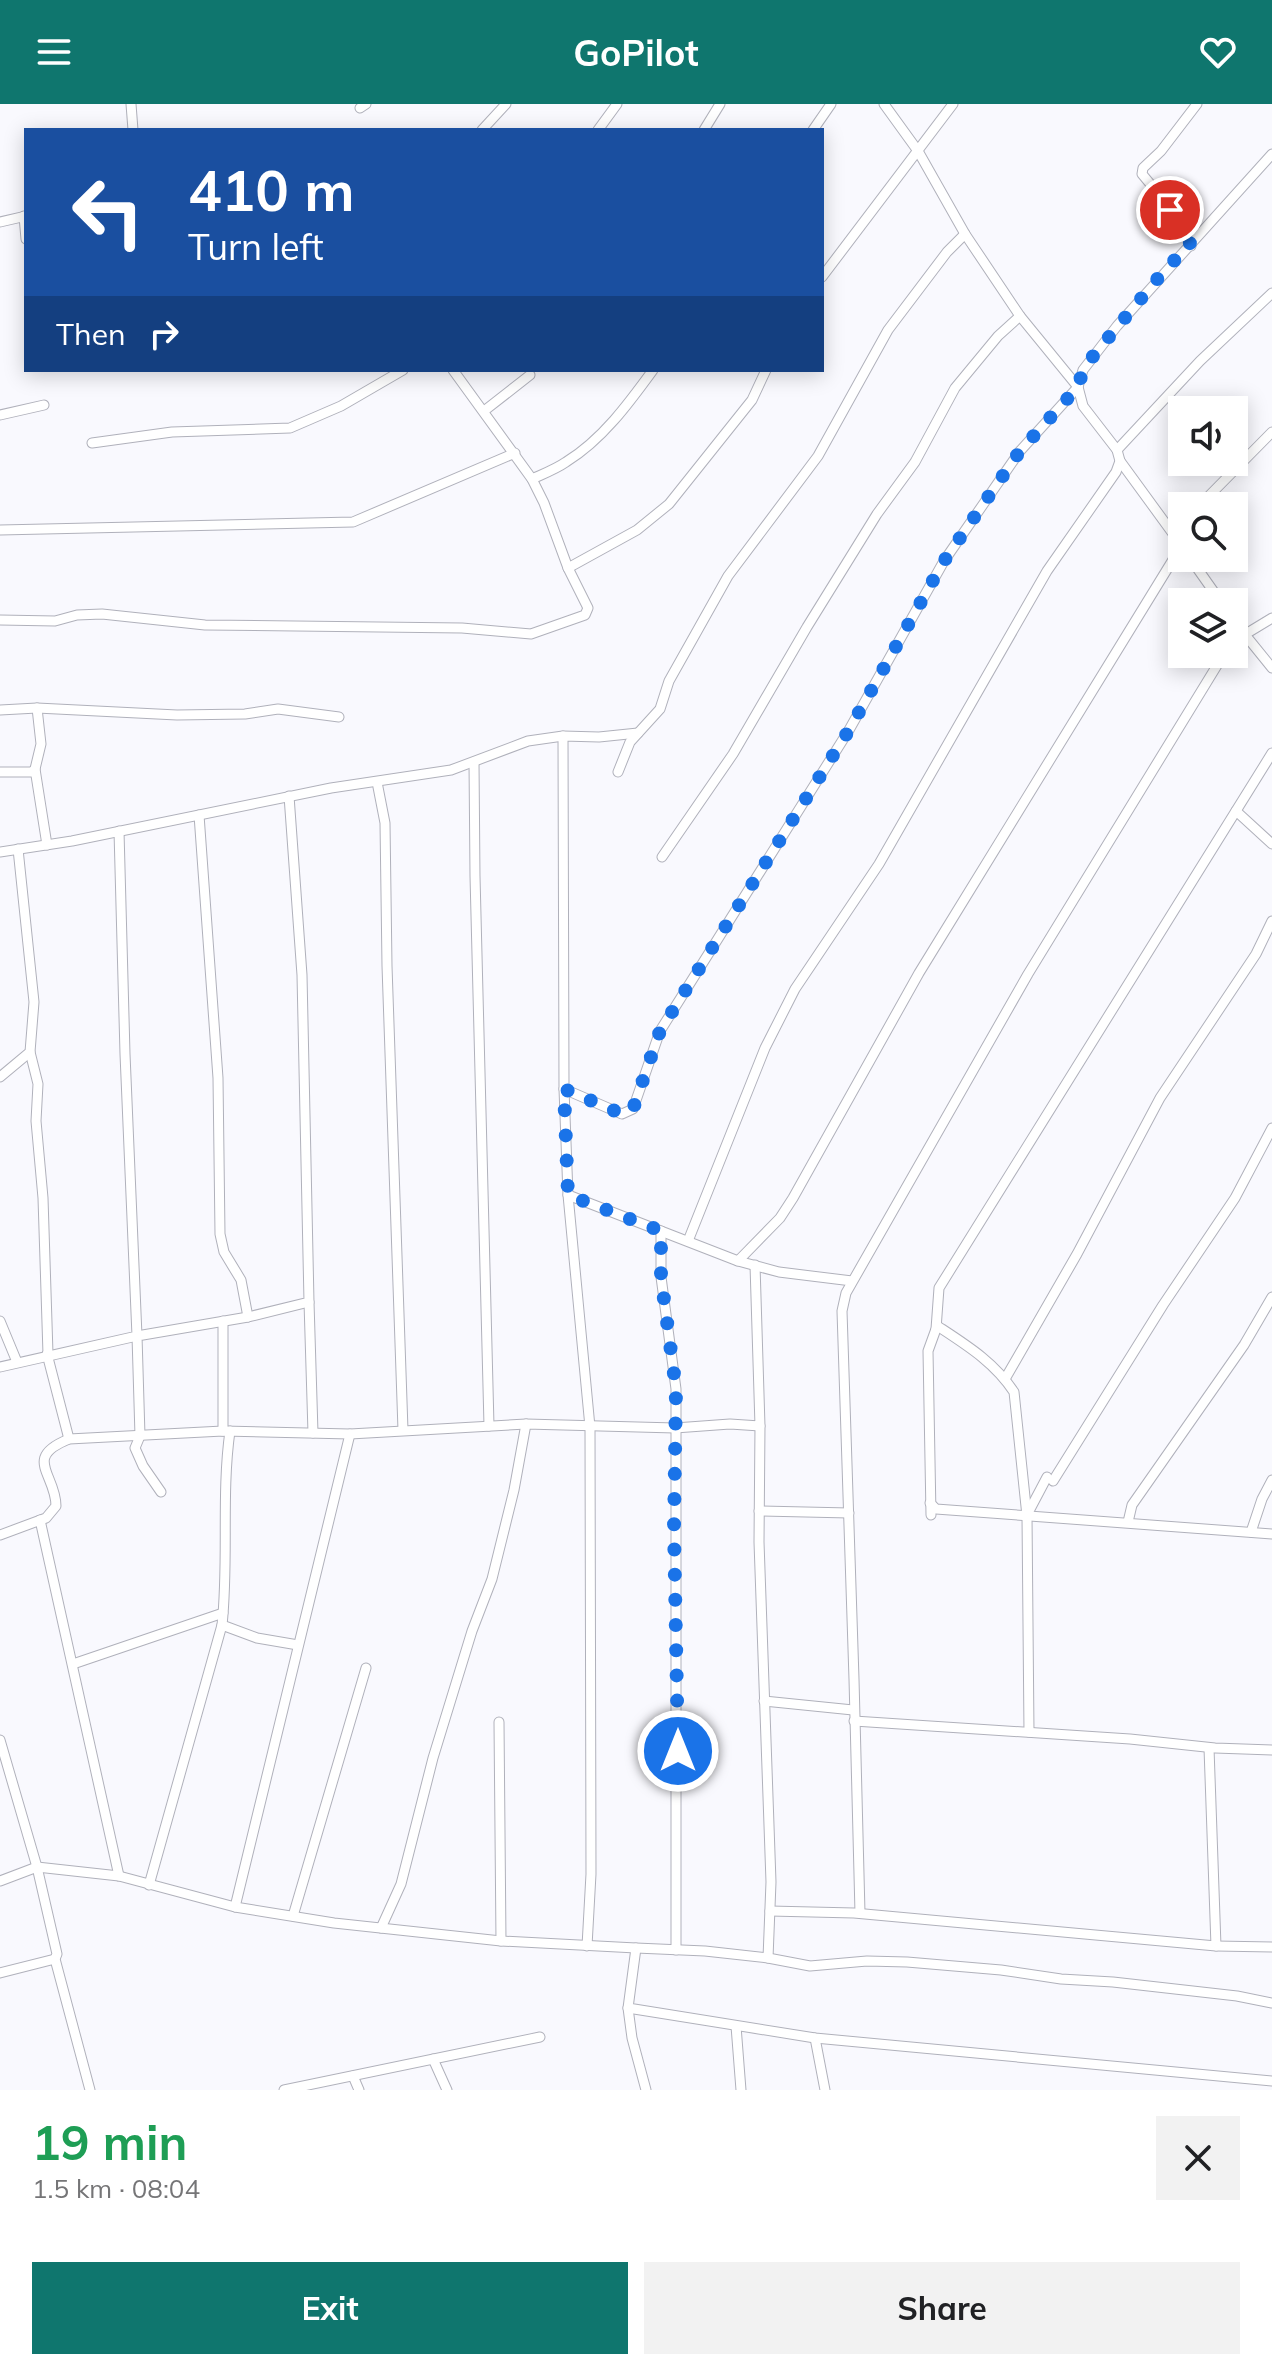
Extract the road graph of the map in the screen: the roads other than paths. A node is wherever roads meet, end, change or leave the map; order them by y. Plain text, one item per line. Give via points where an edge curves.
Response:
1 (131, 104) edge
2 (506, 104) edge
3 (617, 104) edge
4 (720, 104) edge
5 (831, 104) edge
6 (884, 104) edge
7 (953, 104) edge
8 (1197, 104) edge
9 (133, 128) edge
10 (484, 128) edge
11 (599, 128) edge
12 (705, 128) edge
13 (814, 128) edge
14 (918, 151) junction
15 (1272, 154) edge
16 (1191, 196) dead end
17 (24, 216) edge
18 (0, 222) edge
19 (965, 234) junction
20 (1191, 246) junction
21 (824, 274) edge
22 (1272, 293) edge
23 (1020, 316) junction
24 (400, 372) edge
25 (455, 372) edge
26 (652, 372) edge
27 (765, 372) edge
28 (530, 375) dead end
29 (1078, 387) junction
30 (44, 405) dead end
31 (484, 411) junction
32 (0, 415) edge
33 (1272, 432) edge
34 (92, 443) dead end
35 (1117, 450) junction
36 (515, 453) junction
37 (1120, 461) junction
38 (532, 479) junction
39 (1213, 492) edge
40 (1168, 526) edge
41 (0, 530) edge
42 (568, 568) junction
43 (1168, 569) edge
44 (1272, 618) edge
45 (0, 620) edge
46 (1248, 626) edge
47 (1248, 641) edge
48 (1215, 668) edge
49 (1272, 668) edge
50 (37, 708) junction
51 (0, 710) edge
52 (339, 717) dead end
53 (638, 733) junction
54 (563, 736) junction
55 (1272, 753) edge
56 (474, 762) junction
57 (35, 769) junction
58 (0, 772) edge
59 (618, 772) dead end
60 (377, 782) junction
61 (289, 796) junction
62 (1236, 811) junction
63 (199, 815) junction
64 (119, 831) junction
65 (1272, 844) edge
66 (47, 845) junction
67 (18, 849) junction
68 (0, 852) edge
69 (662, 857) dead end
70 (1272, 921) edge
71 (30, 1052) junction
72 (0, 1077) edge
73 (564, 1089) junction
74 (1272, 1128) edge
75 (568, 1195) junction
76 (661, 1231) junction
77 (688, 1241) junction
78 (738, 1261) junction
79 (755, 1265) junction
80 (852, 1281) junction
81 (1272, 1297) edge
82 (309, 1302) junction
83 (248, 1317) junction
84 (0, 1321) edge
85 (223, 1321) junction
86 (936, 1329) junction
87 (137, 1336) junction
88 (48, 1354) junction
89 (17, 1362) junction
90 (0, 1367) edge
91 (1005, 1379) junction
92 (526, 1424) junction
93 (489, 1426) junction
94 (760, 1426) junction
95 (590, 1427) junction
96 (675, 1428) junction
97 (403, 1430) junction
98 (226, 1431) junction
99 (313, 1433) junction
100 (350, 1434) junction
101 (140, 1436) junction
102 (69, 1439) junction
103 (1272, 1480) edge
104 (161, 1492) dead end
105 (930, 1503) junction
106 (759, 1511) junction
107 (849, 1513) junction
108 (931, 1515) dead end
109 (1027, 1516) junction
110 (40, 1520) junction
111 (1128, 1522) junction
112 (1251, 1532) junction
113 (1272, 1534) edge
114 (0, 1535) edge
115 (223, 1613) junction
116 (222, 1625) junction
117 (298, 1645) junction
118 (73, 1664) junction
119 (366, 1668) dead end
120 (764, 1701) junction
121 (853, 1716) junction
122 (499, 1722) dead end
123 (1029, 1732) junction
124 (0, 1740) edge
125 (1209, 1748) junction
126 (1272, 1750) edge
127 (37, 1867) junction
128 (119, 1876) junction
129 (0, 1881) edge
130 (149, 1885) junction
131 (235, 1907) junction
132 (770, 1911) junction
133 (860, 1913) junction
134 (293, 1916) junction
135 (381, 1928) junction
136 (501, 1941) junction
137 (587, 1946) junction
138 (1216, 1946) junction
139 (1272, 1947) edge
140 (636, 1948) junction
141 (676, 1950) junction
142 (768, 1958) junction
143 (55, 1959) junction
144 (0, 1973) edge
145 (1272, 2003) edge
146 (628, 2008) junction
147 (736, 2026) junction
148 (540, 2037) dead end
149 (815, 2038) junction
150 (433, 2059) junction
151 (353, 2076) junction
152 (1272, 2081) edge
153 (90, 2090) edge
154 (284, 2090) edge
155 (359, 2090) edge
156 (447, 2090) edge
157 (646, 2090) edge
158 (741, 2090) edge
159 (825, 2090) edge

1 - 9 street
2 - 10 street
3 - 11 street
4 - 12 street
5 - 13 street
6 - 14 street
7 - 14 street
8 - 20 street via 1142,174 1181,221
14 - 19 street
14 - 21 street
15 - 20 street
16 - 20 street
17 - 18 street
19 - 23 street
19 - 53 street via 888,330 818,456 728,576 669,681 660,709
20 - 29 street via 1109,336 1083,370
22 - 35 street
23 - 29 street
23 - 69 street via 955,388 915,462 877,514 733,754
24 - 34 street via 290,428 172,432
25 - 31 street
26 - 38 street via 588,446
27 - 42 street via 752,400 669,504 637,530
28 - 31 street
29 - 35 street via 1083,406
29 - 73 street via 1020,451 944,561 849,730 660,1031 633,1109 622,1114
30 - 32 street
31 - 36 street
33 - 39 street
35 - 37 street
36 - 38 street
36 - 41 street via 353,522
37 - 40 street
37 - 77 street via 1047,571 879,864 795,989 765,1048
38 - 42 street
42 - 45 street via 587,612 531,634 462,628 205,625 102,614 55,621
43 - 78 street via 919,973 793,1198
44 - 46 street
47 - 49 street
48 - 80 street via 1021,987
50 - 51 street
50 - 52 street via 177,715 278,709
50 - 57 street via 41,744
53 - 54 street
53 - 59 street
54 - 56 street via 528,741
54 - 73 street
55 - 62 street
56 - 60 street
56 - 93 street
57 - 58 street
57 - 66 street
60 - 61 street
60 - 97 street via 385,823
61 - 63 street
61 - 82 street via 302,975
62 - 65 street
62 - 86 street via 939,1288
63 - 64 street
63 - 83 street via 218,1078 220,1234 241,1280
64 - 66 street
64 - 87 street
66 - 67 street
67 - 68 street
67 - 71 street via 34,1002
70 - 91 street via 1160,1098
71 - 72 street
71 - 88 street via 38,1084
73 - 75 street
74 - 109 street via 1235,1198
75 - 76 street
75 - 95 street
76 - 77 street
76 - 96 street
77 - 78 street
78 - 79 street
79 - 80 street
79 - 94 street
80 - 107 street via 842,1311
81 - 111 street via 1132,1505
82 - 83 street
82 - 99 street
83 - 85 street
84 - 89 street
85 - 87 street
85 - 98 street
86 - 91 street via 980,1354
86 - 105 street via 928,1351
87 - 88 street
87 - 101 street
88 - 89 street
88 - 102 street
89 - 90 street
91 - 109 street via 1014,1392
92 - 93 street
92 - 95 street
92 - 135 street via 492,1579 433,1758 401,1884
93 - 97 street
94 - 96 street
94 - 106 street
95 - 96 street
95 - 137 street
96 - 141 street
97 - 100 street
98 - 99 street
98 - 101 street
98 - 115 street
99 - 100 street
100 - 117 street
101 - 102 street
101 - 104 street via 137,1456
102 - 110 street via 44,1455 56,1506
103 - 112 street
105 - 108 street
105 - 109 street via 936,1509
106 - 107 street
106 - 120 street
107 - 121 street
109 - 111 street
109 - 123 street
110 - 114 street
110 - 118 street
111 - 112 street
112 - 113 street
115 - 116 street
115 - 118 street
116 - 117 street
116 - 130 street
117 - 131 street
118 - 128 street
119 - 134 street
120 - 121 street
120 - 132 street
121 - 123 street
121 - 133 street
122 - 136 street
123 - 125 street
124 - 127 street
125 - 126 street
125 - 138 street
127 - 128 street
127 - 129 street
127 - 143 street
128 - 130 street
130 - 131 street
131 - 134 street
132 - 133 street
132 - 142 street
133 - 138 street
134 - 135 street
135 - 136 street
136 - 137 street
137 - 140 street
138 - 139 street
140 - 141 street
140 - 146 street
141 - 142 street
142 - 145 street via 810,1966 867,1961 1001,1970
143 - 144 street
143 - 153 street
146 - 147 street
146 - 157 street
147 - 149 street
147 - 158 street
148 - 150 street
149 - 152 street
149 - 159 street
150 - 151 street
150 - 156 street
151 - 154 street
151 - 155 street

